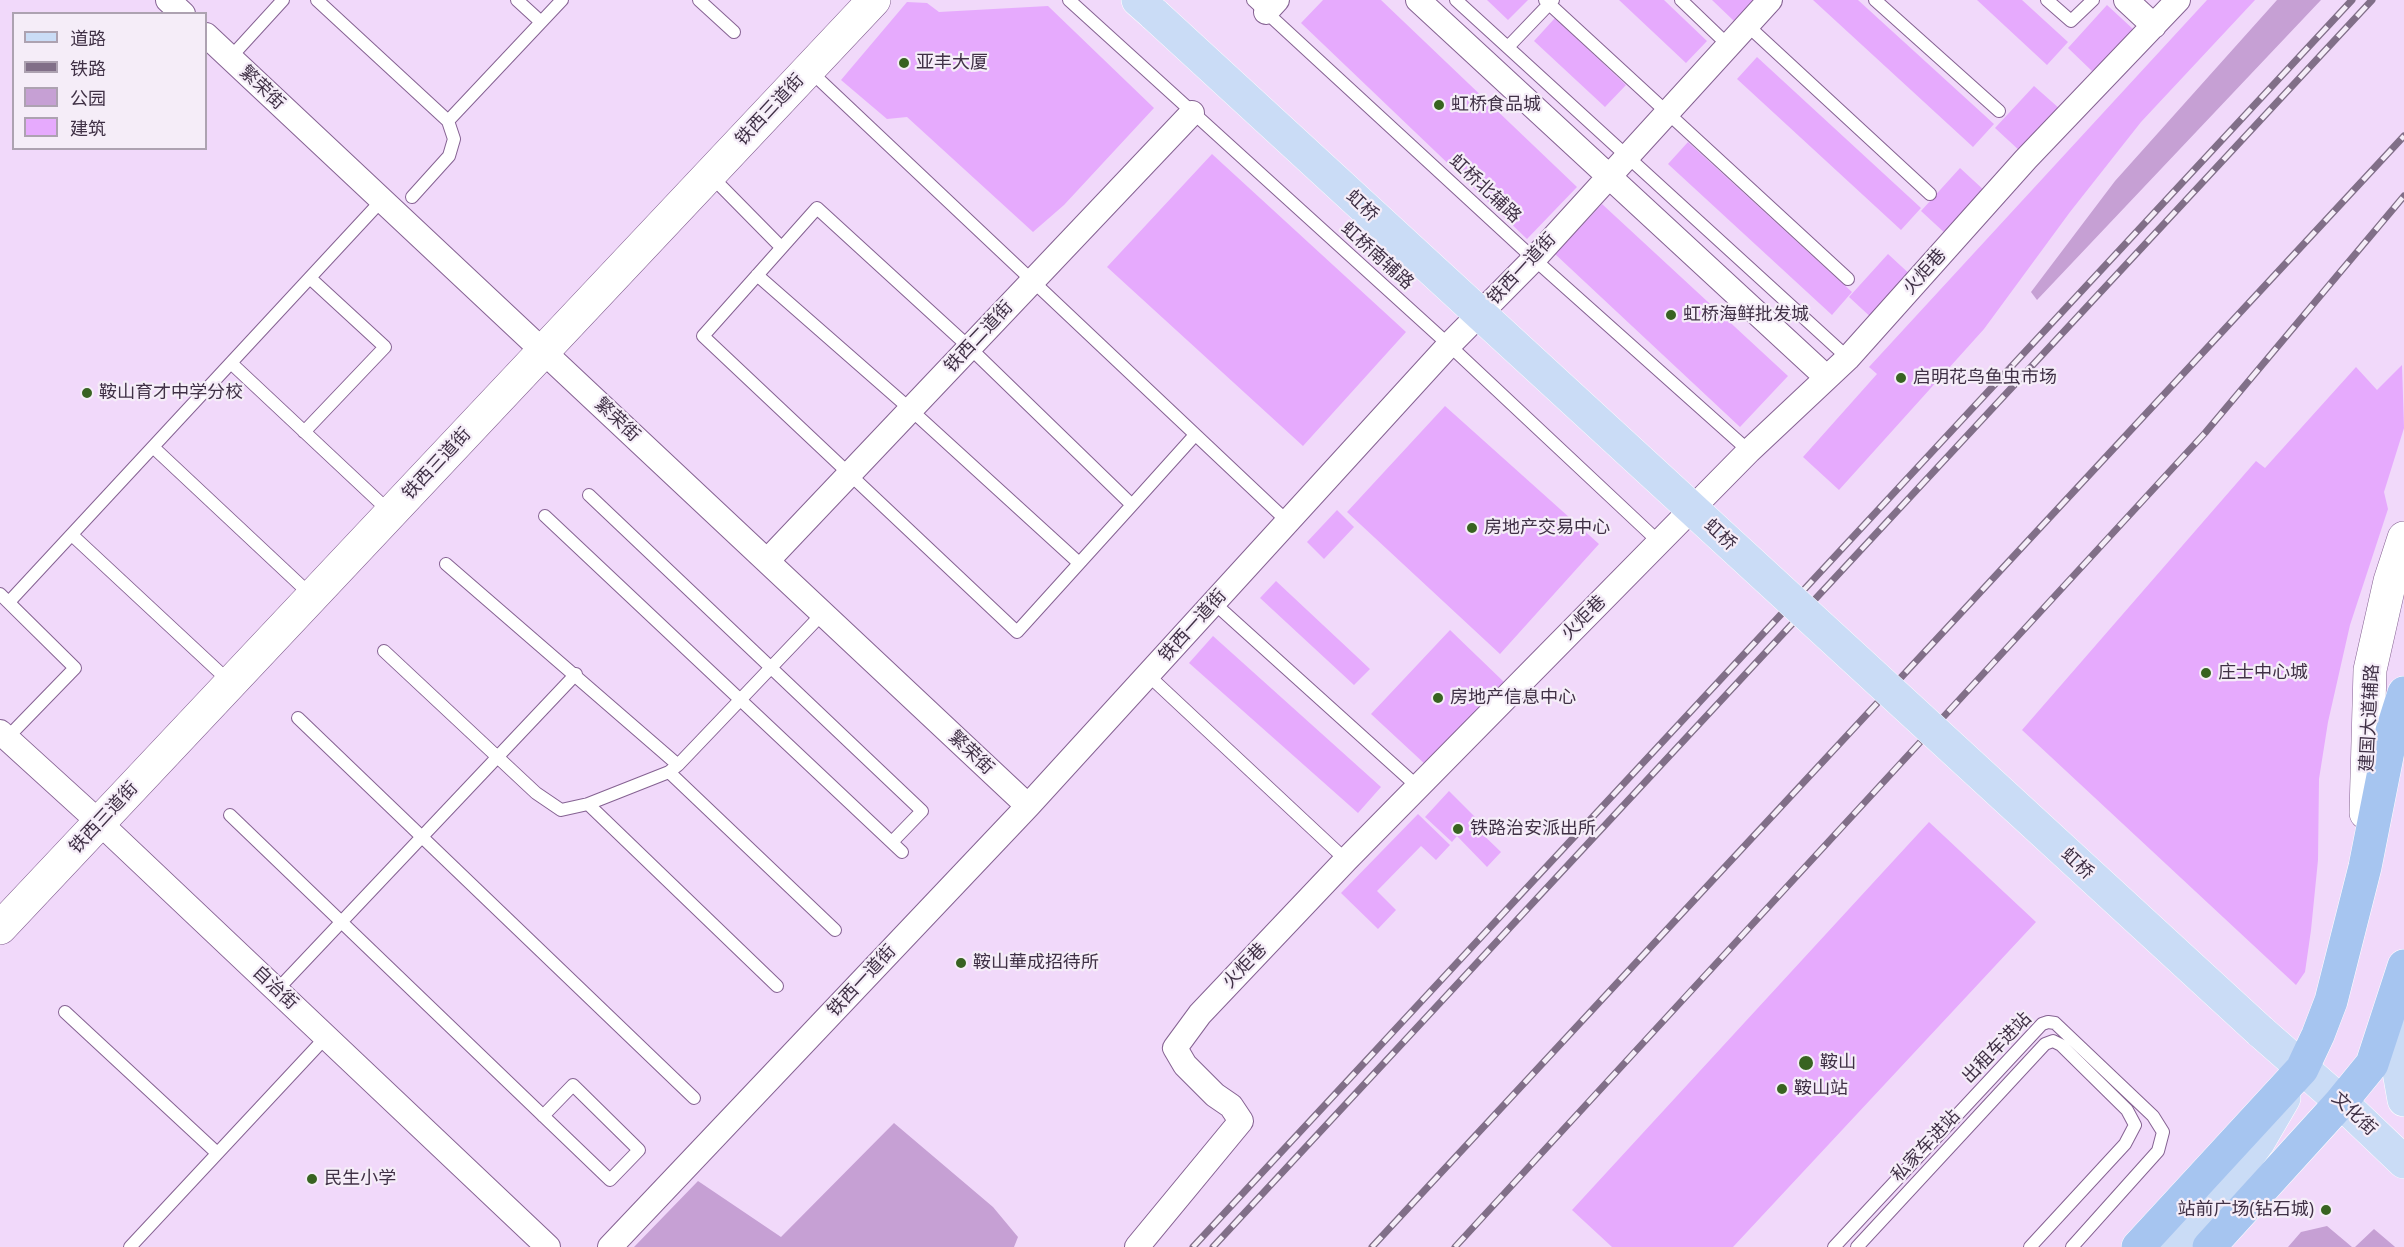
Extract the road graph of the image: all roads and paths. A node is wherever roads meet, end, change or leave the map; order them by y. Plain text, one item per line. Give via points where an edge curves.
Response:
1 (168, 0) edge
2 (283, 0) edge
3 (317, 0) edge
4 (517, 0) edge
5 (562, 0) edge
6 (699, 0) edge
7 (874, 0) edge
8 (1069, 0) edge
9 (1418, 0) edge
10 (1456, 0) edge
11 (1681, 0) edge
12 (1770, 0) edge
13 (1875, 0) edge
14 (2047, 0) edge
15 (2093, 0) edge
16 (2126, 0) edge
17 (2178, 0) edge
18 (1549, 1) edge
19 (1265, 4) edge
20 (1146, 8) edge
21 (181, 12) edge
22 (541, 22) junction
23 (1747, 25) junction
24 (2154, 26) junction
25 (734, 32) dead end
26 (207, 36) edge
27 (1728, 45) junction
28 (1508, 47) junction
29 (230, 58) junction
30 (808, 69) junction
31 (1999, 111) dead end
32 (1667, 112) junction
33 (1192, 113) junction
34 (448, 121) junction
35 (1626, 156) junction
36 (709, 174) junction
37 (1606, 176) junction
38 (1930, 194) dead end
39 (412, 197) dead end
40 (382, 200) junction
41 (781, 248) junction
42 (1534, 259) junction
43 (757, 275) junction
44 (310, 279) junction
45 (1848, 279) dead end
46 (1032, 280) junction
47 (1449, 345) junction
48 (969, 347) junction
49 (543, 351) junction
50 (1848, 358) junction
51 (231, 363) junction
52 (1825, 376) junction
53 (910, 409) junction
54 (304, 432) junction
55 (1196, 435) junction
56 (153, 447) junction
57 (1749, 451) junction
58 (849, 473) junction
59 (589, 495) dead end
60 (1132, 505) junction
61 (391, 513) junction
62 (544, 516) dead end
63 (1288, 522) junction
64 (72, 535) junction
65 (2404, 537) edge
66 (1659, 542) junction
67 (767, 561) junction
68 (1079, 563) junction
69 (446, 564) dead end
70 (312, 596) junction
71 (4, 598) edge
72 (1214, 603) junction
73 (823, 613) junction
74 (384, 651) dead end
75 (771, 668) junction
76 (576, 674) junction
77 (1148, 675) junction
78 (2404, 676) edge
79 (231, 683) junction
80 (2404, 693) edge
81 (740, 701) junction
82 (298, 718) dead end
83 (2392, 731) junction
84 (4, 735) edge
85 (497, 757) junction
86 (674, 768) junction
87 (1418, 787) junction
88 (588, 804) junction
89 (1028, 806) junction
90 (230, 815) dead end
91 (100, 823) junction
92 (422, 836) junction
93 (892, 842) junction
94 (902, 852) dead end
95 (1346, 860) junction
96 (2365, 867) junction
97 (341, 922) junction
98 (0, 927) edge
99 (835, 930) dead end
100 (2404, 966) edge
101 (777, 986) dead end
102 (2404, 986) edge
103 (277, 990) junction
104 (65, 1012) dead end
105 (326, 1037) junction
106 (2302, 1068) junction
107 (694, 1098) dead end
108 (2404, 1101) edge
109 (2342, 1102) junction
110 (543, 1116) junction
111 (217, 1153) junction
112 (2404, 1162) edge
113 (130, 1247) edge
114 (548, 1247) edge
115 (610, 1247) edge
116 (1137, 1247) edge
117 (1834, 1247) edge
118 (1857, 1247) edge
119 (2030, 1247) edge
120 (2072, 1247) edge
121 (2138, 1247) edge
122 (2170, 1247) edge
123 (2209, 1247) edge

1 - 21 street
2 - 29 lane
3 - 34 lane
4 - 22 lane
5 - 22 lane
6 - 25 lane
7 - 30 main road, 铁西三道街
8 - 33 lane, 虹桥南辅路
9 - 37 street
10 - 28 lane
11 - 27 lane
12 - 23 street, 铁西一道街
13 - 31 lane
14 - 15 lane via 2071,21
16 - 24 street
17 - 24 street, 火炬巷
18 - 28 lane
18 - 32 lane
19 - 42 lane, 虹桥北辅路
20 - 106 main road, 虹桥, bridge
22 - 34 lane
23 - 27 street, 铁西一道街
23 - 38 lane
24 - 50 street, 火炬巷 via 2026,159
26 - 29 street, 繁荣街
27 - 32 street, 铁西一道街
28 - 35 lane
29 - 40 street, 繁荣街
30 - 36 main road, 铁西三道街
30 - 46 lane
32 - 35 street, 铁西一道街
32 - 45 lane
33 - 46 street, 铁西二道街
33 - 47 lane, 虹桥南辅路
34 - 39 lane via 454,139 449,156
35 - 37 street, 铁西一道街
35 - 50 lane
36 - 41 lane
36 - 49 main road, 铁西三道街
37 - 42 street, 铁西一道街
37 - 52 street
40 - 44 lane
40 - 49 street, 繁荣街
41 - 43 lane
41 - 48 lane via 817,208
42 - 47 street, 铁西一道街
42 - 57 lane, 虹桥北辅路
43 - 53 lane
43 - 58 lane via 703,336
44 - 51 lane
44 - 54 lane via 385,347
46 - 48 street, 铁西二道街
46 - 55 lane
47 - 63 street, 铁西一道街
47 - 66 lane, 虹桥南辅路
48 - 53 street, 铁西二道街
48 - 60 lane
49 - 61 main road, 铁西三道街
49 - 67 street, 繁荣街
50 - 52 street, 火炬巷
51 - 54 lane
51 - 56 lane
52 - 57 street, 火炬巷
53 - 58 street, 铁西二道街
53 - 68 lane
54 - 61 lane
55 - 60 lane
55 - 63 lane
56 - 64 lane
56 - 70 lane
57 - 66 street, 火炬巷
58 - 67 street, 铁西二道街
58 - 68 lane via 1017,632
59 - 75 lane
60 - 68 lane
61 - 70 main road, 铁西三道街
62 - 81 lane
63 - 72 street, 铁西一道街
64 - 71 lane
64 - 79 lane
65 - 96 main road, 建国大道辅路 via 2370,670
66 - 87 street, 火炬巷
67 - 73 street, 繁荣街
69 - 76 lane
70 - 79 main road, 铁西三道街
71 - 84 lane via 75,668
72 - 77 street, 铁西一道街
72 - 87 lane
73 - 75 lane
73 - 89 street, 繁荣街
74 - 85 lane
75 - 81 lane
75 - 93 lane via 922,811
76 - 85 lane
76 - 86 lane
77 - 89 street, 铁西一道街
77 - 95 lane
78 - 83 highway
79 - 91 main road, 铁西三道街
80 - 83 highway
81 - 86 lane
81 - 93 lane
82 - 92 lane
83 - 96 highway
84 - 91 street, 自治街
85 - 88 lane via 549,804 561,810
85 - 92 lane
86 - 88 lane
86 - 99 lane
87 - 95 street, 火炬巷
88 - 101 lane
89 - 115 street, 铁西一道街
90 - 97 lane
91 - 98 main road, 铁西三道街
91 - 103 street, 自治街
92 - 97 lane
92 - 107 lane
93 - 94 lane
95 - 116 street, 火炬巷 via 1200,1014 1175,1048 1185,1065 1231,1106 1241,1121
96 - 106 highway via 2331,1001
97 - 103 lane
97 - 110 lane
100 - 109 highway via 2372,1064
102 - 108 main road via 2398,1066
103 - 105 street, 自治街
104 - 111 lane
105 - 111 lane
105 - 114 street, 自治街
106 - 109 main road, 文化街
106 - 121 highway
106 - 122 main road via 2253,1150
109 - 112 main road, 文化街
109 - 123 highway
110 - 110 lane via 610,1180 639,1150 573,1085
111 - 113 lane
117 - 120 lane, 出租车进站 via 2048,1022 2055,1023 2153,1116 2163,1132 2158,1151
118 - 119 lane, 私家车进站 via 2045,1044 2053,1041 2127,1110 2135,1125 2125,1144

